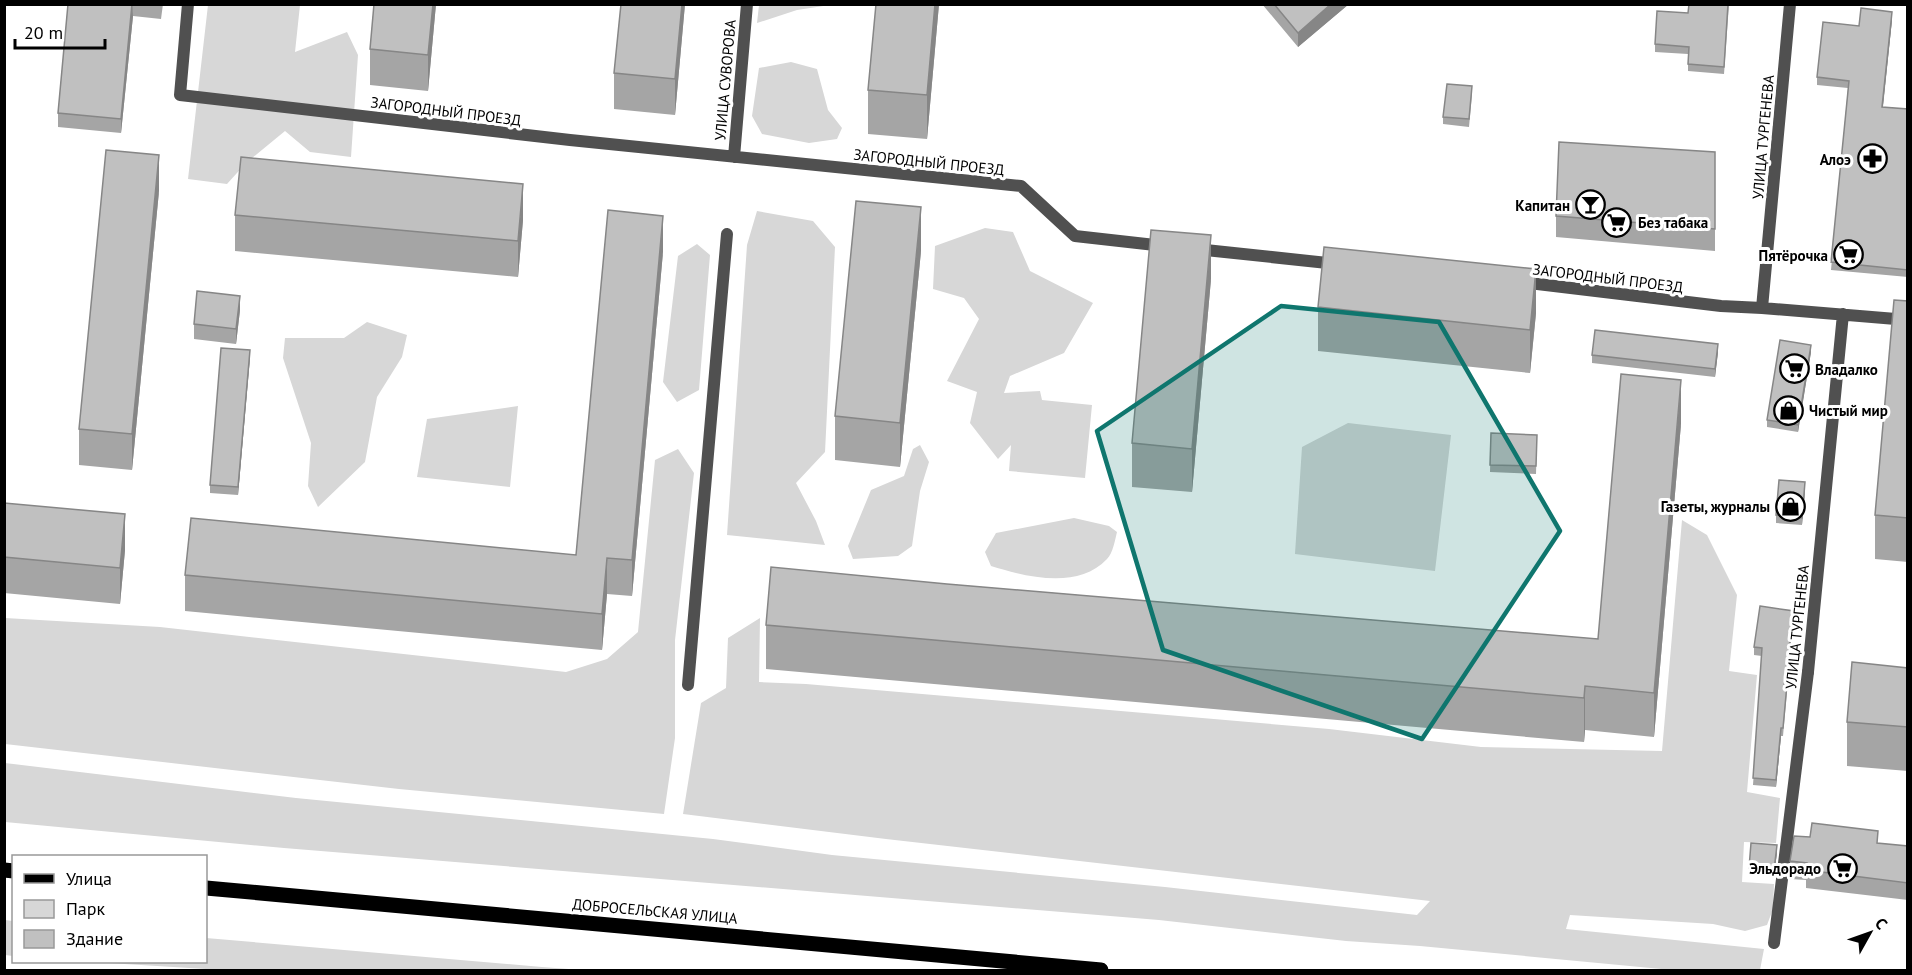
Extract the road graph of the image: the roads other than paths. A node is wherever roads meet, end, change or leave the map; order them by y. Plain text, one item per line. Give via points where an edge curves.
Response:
1 (188, 4) edge
2 (747, 4) edge
3 (1790, 4) edge
4 (734, 158) junction
5 (727, 234) dead end
6 (1353, 266) edge
7 (1504, 281) edge
8 (1762, 308) junction
9 (1843, 314) junction
10 (1908, 320) edge
11 (688, 685) dead end
12 (207, 888) edge
13 (1774, 943) dead end
14 (1101, 970) edge

1 - 4 street, ЗАГОРОДНЫЙ ПРОЕЗД via 180,95
2 - 4 street, УЛИЦА СУВОРОВА
3 - 8 street, УЛИЦА ТУРГЕНЕВА
4 - 6 street, ЗАГОРОДНЫЙ ПРОЕЗД via 1021,186 1075,236
5 - 11 street
7 - 8 street, ЗАГОРОДНЫЙ ПРОЕЗД
8 - 9 street, ЗАГОРОДНЫЙ ПРОЕЗД
9 - 10 street, ЗАГОРОДНЫЙ ПРОЕЗД
9 - 13 street, УЛИЦА ТУРГЕНЕВА via 1808,672
12 - 14 main road, ДОБРОСЕЛЬСКАЯ УЛИЦА

